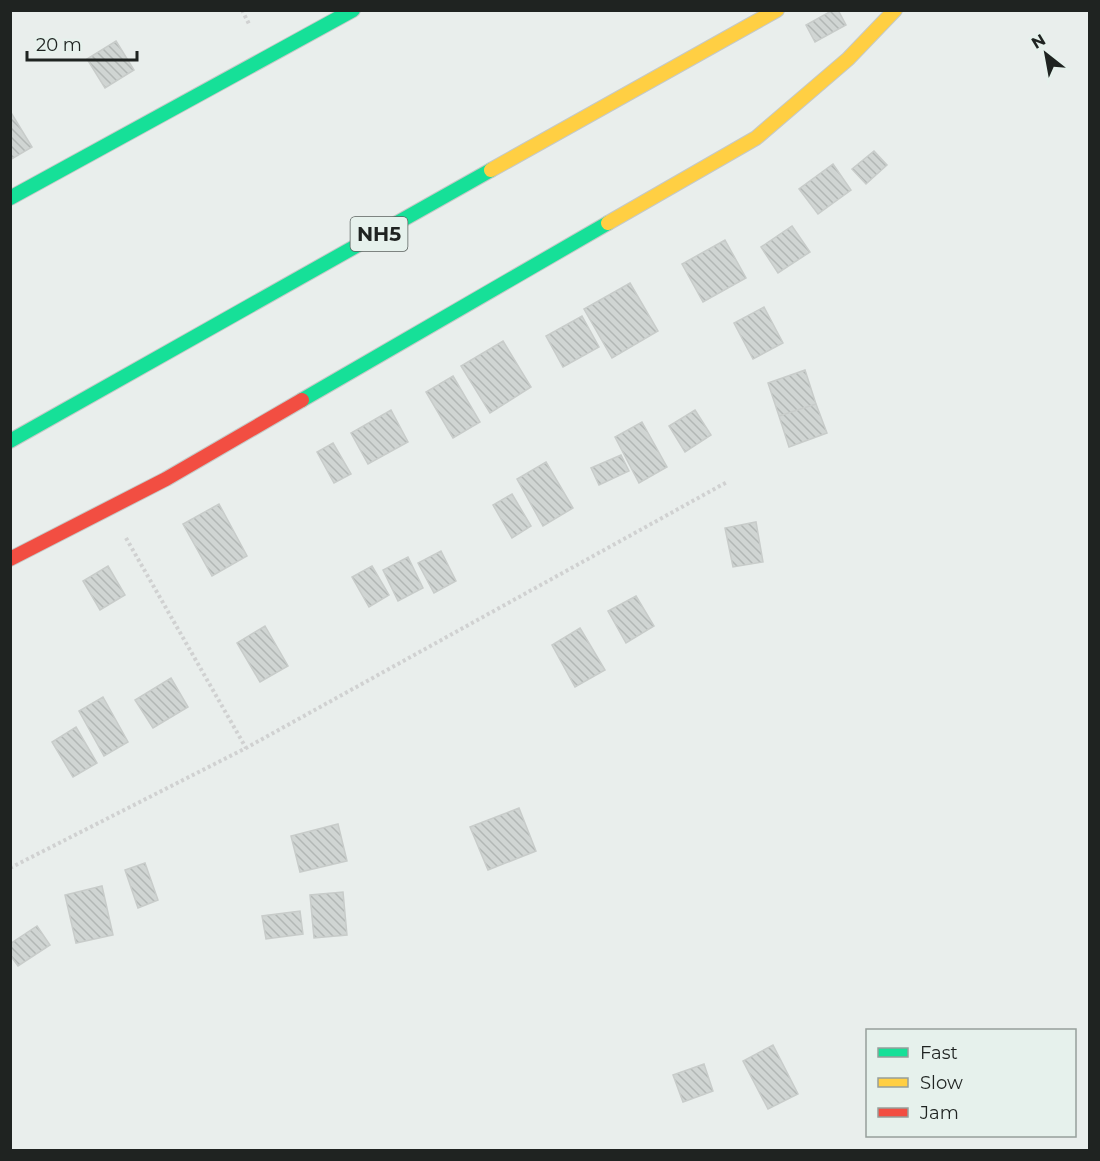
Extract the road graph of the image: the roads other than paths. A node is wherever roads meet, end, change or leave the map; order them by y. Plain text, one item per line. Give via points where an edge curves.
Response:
1 (353, 10) edge
2 (777, 10) edge
3 (895, 10) edge
4 (10, 198) edge
5 (10, 441) edge
6 (10, 560) edge

1 - 4 main road
2 - 5 main road, NH5
3 - 6 main road via 848,59 756,138 176,473

